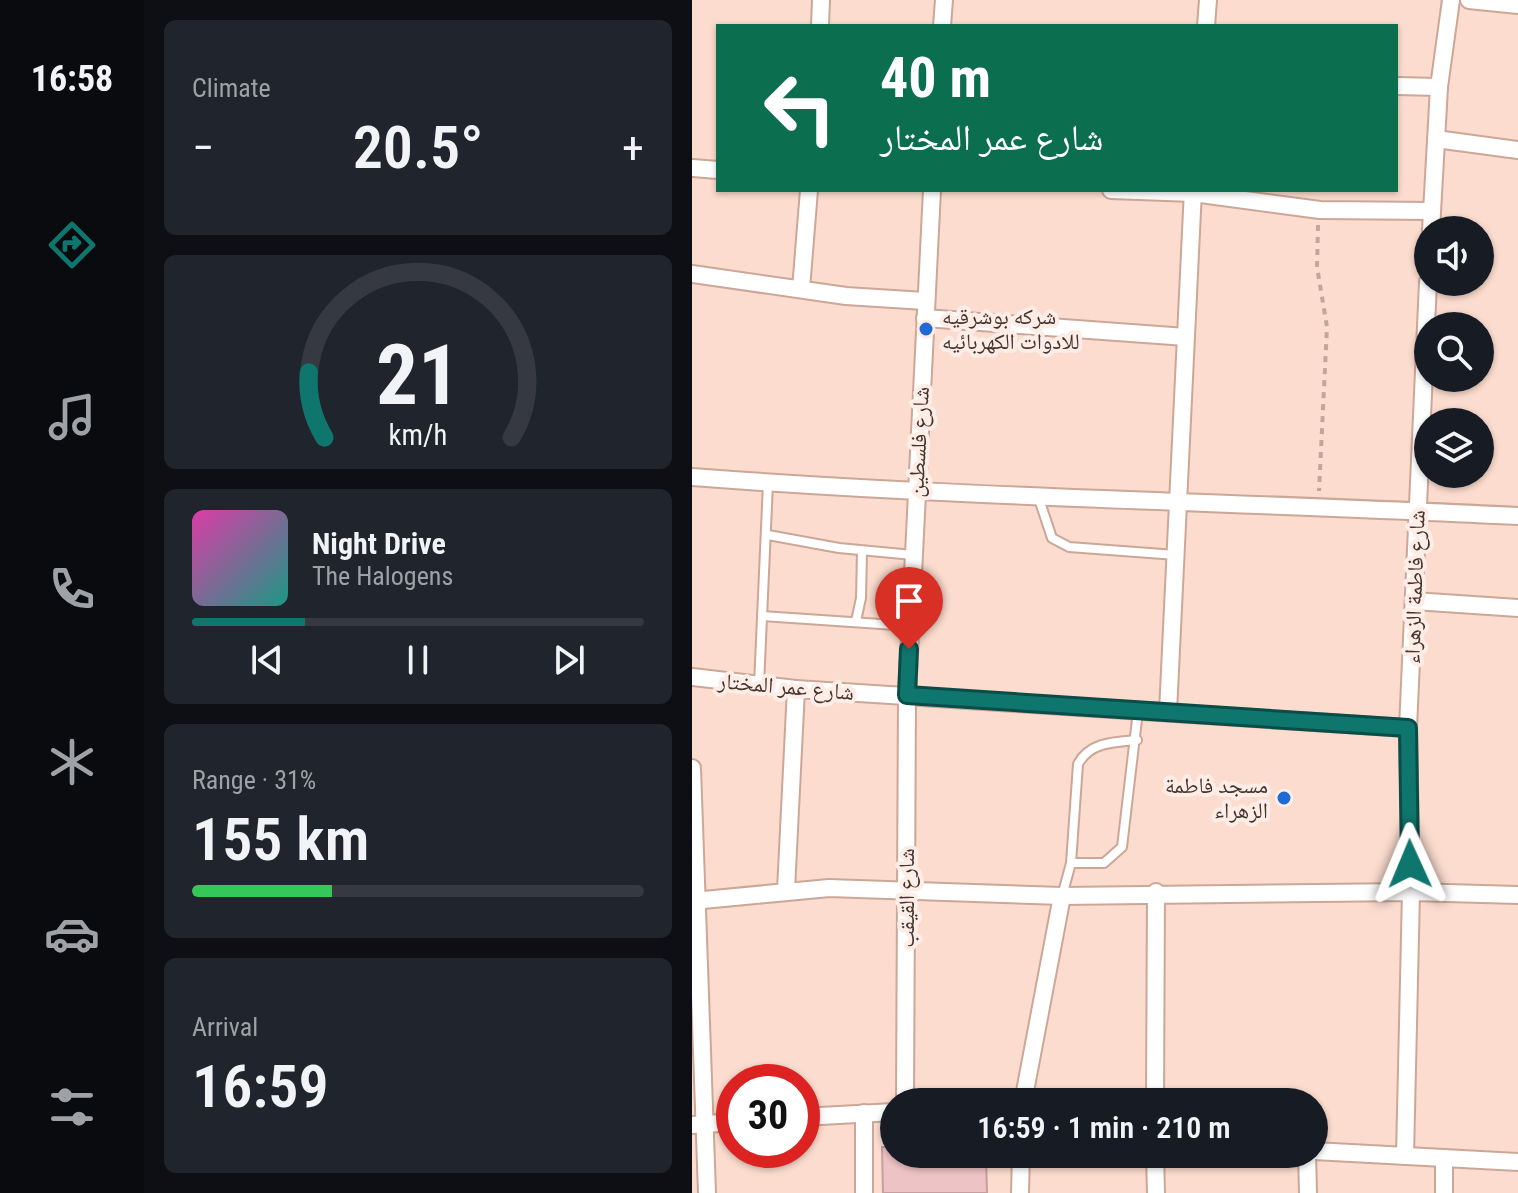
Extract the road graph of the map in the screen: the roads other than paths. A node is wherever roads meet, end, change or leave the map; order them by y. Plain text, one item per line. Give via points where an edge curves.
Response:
1 (821, 0) edge
2 (944, 0) edge
3 (1208, 0) edge
4 (1451, 0) edge
5 (1469, 0) edge
6 (1518, 5) edge
7 (820, 24) edge
8 (942, 24) edge
9 (1206, 24) edge
10 (1398, 86) edge
11 (1439, 87) junction
12 (1436, 139) junction
13 (1518, 150) edge
14 (692, 168) edge
15 (716, 170) edge
16 (809, 192) edge
17 (932, 192) edge
18 (1193, 192) edge
19 (1432, 211) junction
20 (1432, 216) edge
21 (692, 274) edge
22 (801, 289) junction
23 (1427, 296) edge
24 (925, 309) junction
25 (1186, 337) junction
26 (692, 477) edge
27 (768, 483) junction
28 (915, 491) junction
29 (1038, 495) junction
30 (1178, 501) junction
31 (1416, 511) junction
32 (1518, 516) edge
33 (768, 535) junction
34 (862, 551) junction
35 (913, 555) junction
36 (1176, 555) junction
37 (1414, 601) junction
38 (1518, 608) edge
39 (762, 616) junction
40 (856, 621) junction
41 (910, 626) junction
42 (692, 677) edge
43 (759, 685) junction
44 (796, 689) junction
45 (907, 695) junction
46 (1138, 711) junction
47 (1168, 712) junction
48 (1408, 728) junction
49 (1137, 740) junction
50 (692, 768) edge
51 (1071, 863) junction
52 (786, 890) junction
53 (906, 891) junction
54 (1156, 892) junction
55 (1411, 892) junction
56 (1518, 895) edge
57 (1062, 896) junction
58 (696, 900) edge
59 (905, 1088) edge
60 (1026, 1088) edge
61 (1155, 1088) edge
62 (880, 1112) edge
63 (864, 1113) junction
64 (820, 1116) edge
65 (698, 1124) edge
66 (1328, 1152) edge
67 (1405, 1156) junction
68 (1444, 1158) junction
69 (1518, 1162) edge
70 (1021, 1168) edge
71 (1155, 1168) edge
72 (1307, 1168) edge
73 (707, 1193) edge
74 (864, 1193) edge
75 (1020, 1193) edge
76 (1156, 1193) edge
77 (1308, 1193) edge
78 (1444, 1193) edge

1 - 7 street
2 - 8 street
3 - 9 street
4 - 11 street
5 - 6 street
10 - 11 street
11 - 12 street
12 - 13 street
12 - 19 street
14 - 15 street
16 - 22 street
17 - 24 street, شارع فلسطين
18 - 19 street via 1320,210
18 - 25 street
19 - 20 street
21 - 22 street
22 - 24 street
23 - 31 street, شارع فاطمة الزهراء
24 - 25 street
24 - 28 street, شارع فلسطين
25 - 30 street
26 - 27 street
27 - 28 street
27 - 33 lane
28 - 29 street
28 - 35 street, شارع فلسطين
29 - 30 street
29 - 36 lane via 1052,538 1069,547
30 - 31 street
30 - 36 street
31 - 32 street
31 - 37 street, شارع فاطمة الزهراء
33 - 34 lane
33 - 39 lane
34 - 35 lane
34 - 40 lane
35 - 41 street, شارع فلسطين
36 - 47 street
37 - 38 street
37 - 48 street, شارع فاطمة الزهراء
39 - 40 lane
39 - 43 lane
40 - 41 lane
41 - 45 street, شارع فلسطين
42 - 43 street, شارع عمر المختار
43 - 44 street, شارع عمر المختار
44 - 45 street, شارع عمر المختار
44 - 52 street
45 - 46 street, شارع عمر المختار
45 - 53 street, شارع القيقب
46 - 47 street, شارع عمر المختار
46 - 49 lane
47 - 48 street, شارع عمر المختار
48 - 55 street, شارع فاطمة الزهراء
49 - 51 lane via 1122,847 1104,863
49 - 51 lane via 1106,743 1083,755 1078,764
50 - 58 street
51 - 57 lane
52 - 53 street
52 - 58 street
53 - 57 street
53 - 59 street, شارع القيقب
54 - 55 street
54 - 57 street
54 - 61 street
55 - 56 street
55 - 67 street, شارع فاطمة الزهراء
57 - 60 street
58 - 65 street
62 - 63 street
63 - 64 street
63 - 74 street
65 - 73 street
66 - 67 street
67 - 68 street
68 - 69 street
68 - 78 street
70 - 75 street
71 - 76 street
72 - 77 street

